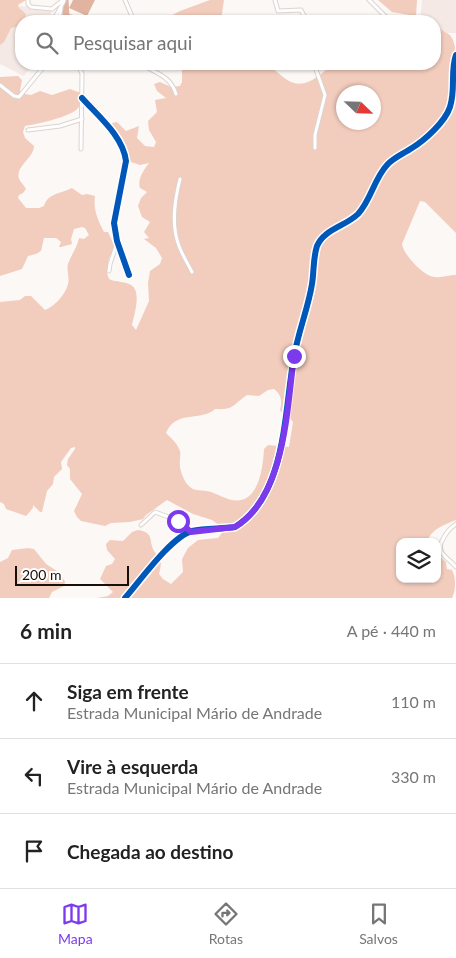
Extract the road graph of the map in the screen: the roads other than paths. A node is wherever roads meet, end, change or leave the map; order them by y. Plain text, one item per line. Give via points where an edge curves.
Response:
1 (28, 0) edge
2 (63, 0) edge
3 (125, 0) edge
4 (275, 0) edge
5 (369, 0) edge
6 (62, 5) junction
7 (56, 15) edge
8 (60, 15) edge
9 (131, 15) edge
10 (303, 15) edge
11 (385, 15) edge
12 (456, 55) edge
13 (41, 70) edge
14 (80, 70) edge
15 (154, 70) edge
16 (316, 70) edge
17 (0, 85) edge
18 (176, 94) dead end
19 (82, 98) junction
20 (82, 119) junction
21 (28, 130) dead end
22 (315, 148) dead end
23 (81, 149) dead end
24 (180, 179) dead end
25 (118, 242) junction
26 (109, 271) dead end
27 (192, 272) dead end
28 (128, 274) dead end
29 (456, 524) edge
30 (141, 525) dead end
31 (191, 532) junction
32 (455, 564) edge
33 (125, 598) edge

1 - 2 street via 31,7 52,9
2 - 6 street
3 - 9 street
4 - 10 street via 278,11 300,10
5 - 11 street
6 - 7 street
6 - 8 street
12 - 31 street via 449,110 425,138 388,164 361,210 325,235 316,248 312,283 294,356 284,434 269,487 259,503 235,527
13 - 17 street via 19,97
14 - 19 street
15 - 18 street via 168,79
16 - 22 street via 325,95 314,135
19 - 20 street
19 - 25 street via 115,134 125,154 114,223
20 - 21 street
20 - 23 street
24 - 27 street via 174,202 175,226 178,242
25 - 26 street
25 - 28 street
29 - 32 street via 448,530 439,546 443,555
30 - 31 street via 155,512 178,521
31 - 33 street via 168,548

